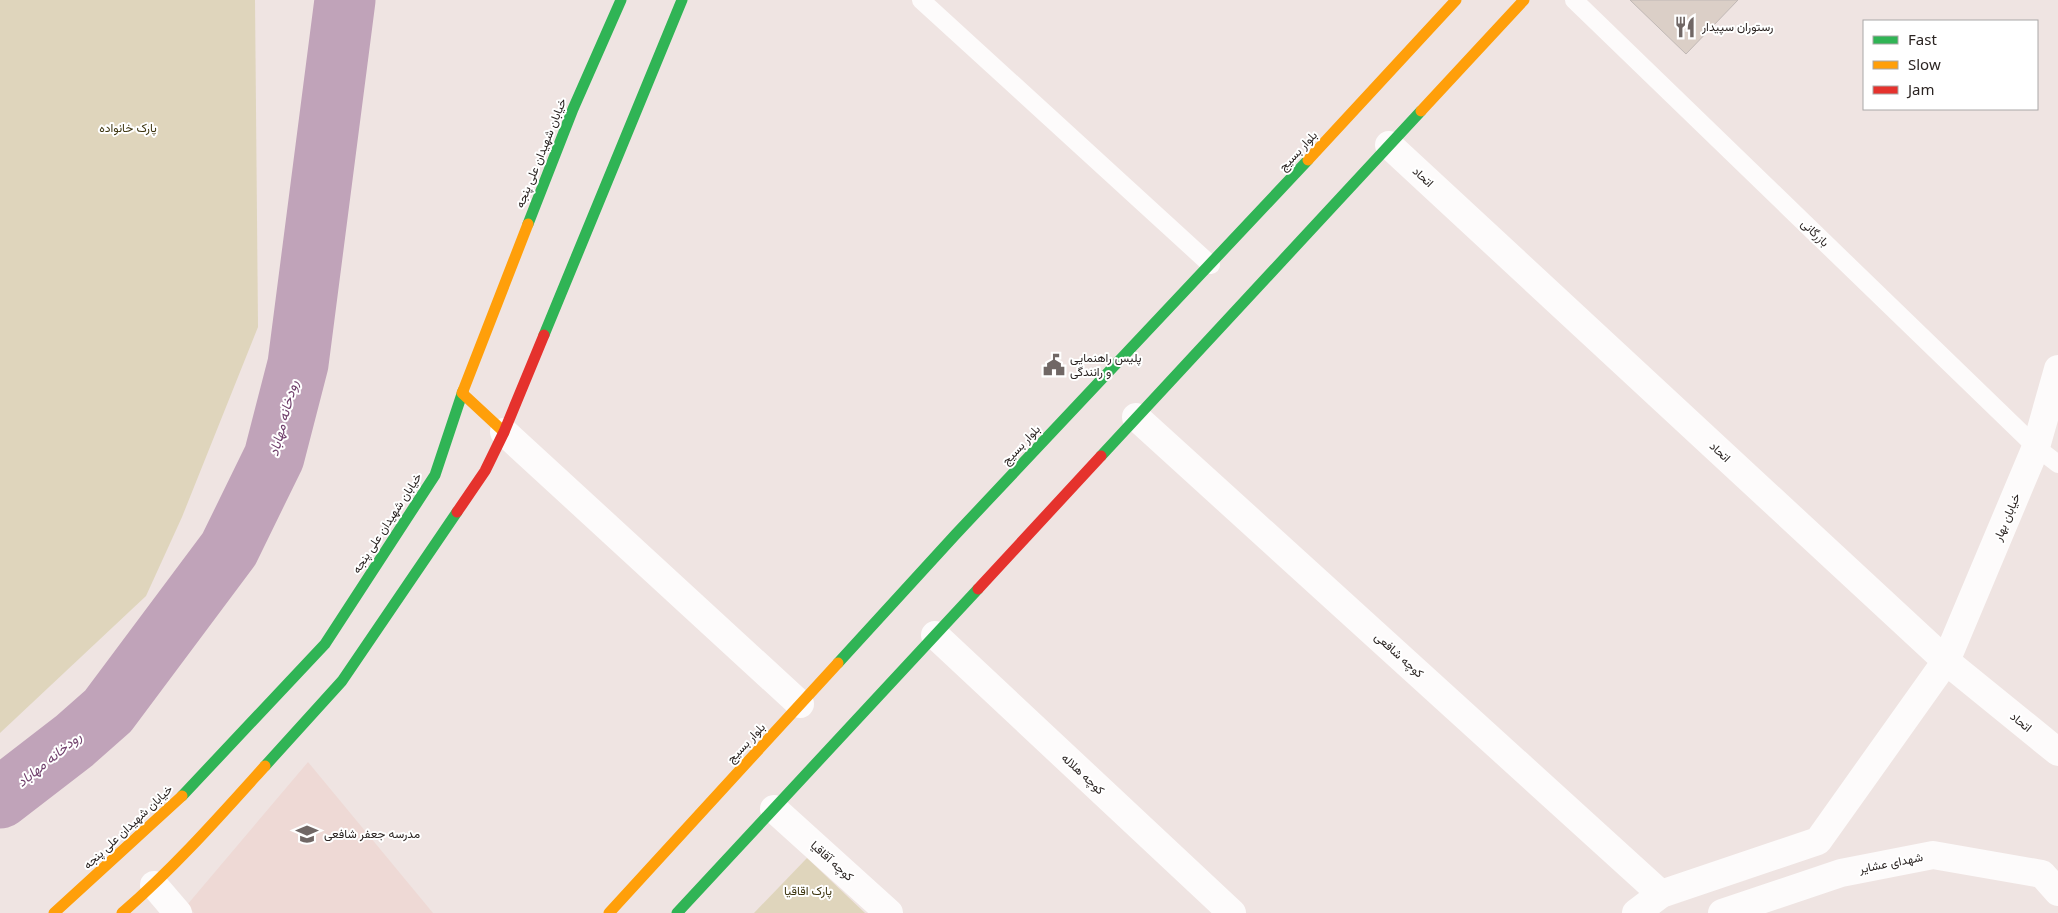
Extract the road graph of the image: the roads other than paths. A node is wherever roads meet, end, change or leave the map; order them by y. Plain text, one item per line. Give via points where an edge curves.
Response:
1 (621, 0) edge
2 (682, 0) edge
3 (921, 0) edge
4 (1456, 0) edge
5 (1524, 0) edge
6 (1574, 0) edge
7 (1389, 144) junction
8 (1211, 265) junction
9 (2058, 369) edge
10 (462, 393) junction
11 (1136, 417) junction
12 (504, 432) junction
13 (2036, 447) junction
14 (2058, 464) edge
15 (935, 635) junction
16 (1946, 661) junction
17 (800, 704) junction
18 (2058, 752) edge
19 (774, 809) junction
20 (154, 885) junction
21 (2058, 892) edge
22 (1661, 894) junction
23 (54, 913) edge
24 (122, 913) edge
25 (178, 913) edge
26 (609, 913) edge
27 (676, 913) edge
28 (889, 913) edge
29 (1232, 913) edge
30 (1636, 913) edge
31 (1722, 913) edge

1 - 10 main road, خیابان شهیدان علی پنجه via 573,109
2 - 12 main road
3 - 8 lane
4 - 8 main road, بلوار بسیج
5 - 7 main road
6 - 13 lane, بازرگانی
7 - 11 main road
7 - 16 street, اتحاد
8 - 17 main road, بلوار بسیج
9 - 13 street, خیابان بهار
10 - 12 main road
10 - 23 main road, خیابان شهیدان علی پنجه via 435,475 325,644 177,802
11 - 15 main road
11 - 22 street, کوچه شافعی
12 - 17 street
12 - 20 main road via 485,471 342,681
13 - 14 lane, بازرگانی
13 - 16 street, خیابان بهار
15 - 19 main road
15 - 29 street, کوچه هلاله
16 - 18 street, اتحاد
16 - 22 street, خیابان بهار via 1818,841
17 - 26 main road, بلوار بسیج
19 - 27 main road
19 - 28 street, کوچه آقاقیا
20 - 24 main road
20 - 25 street
21 - 31 street, شهدای عشایر via 2042,874 1933,854 1841,873
22 - 30 street, خیابان بهار

